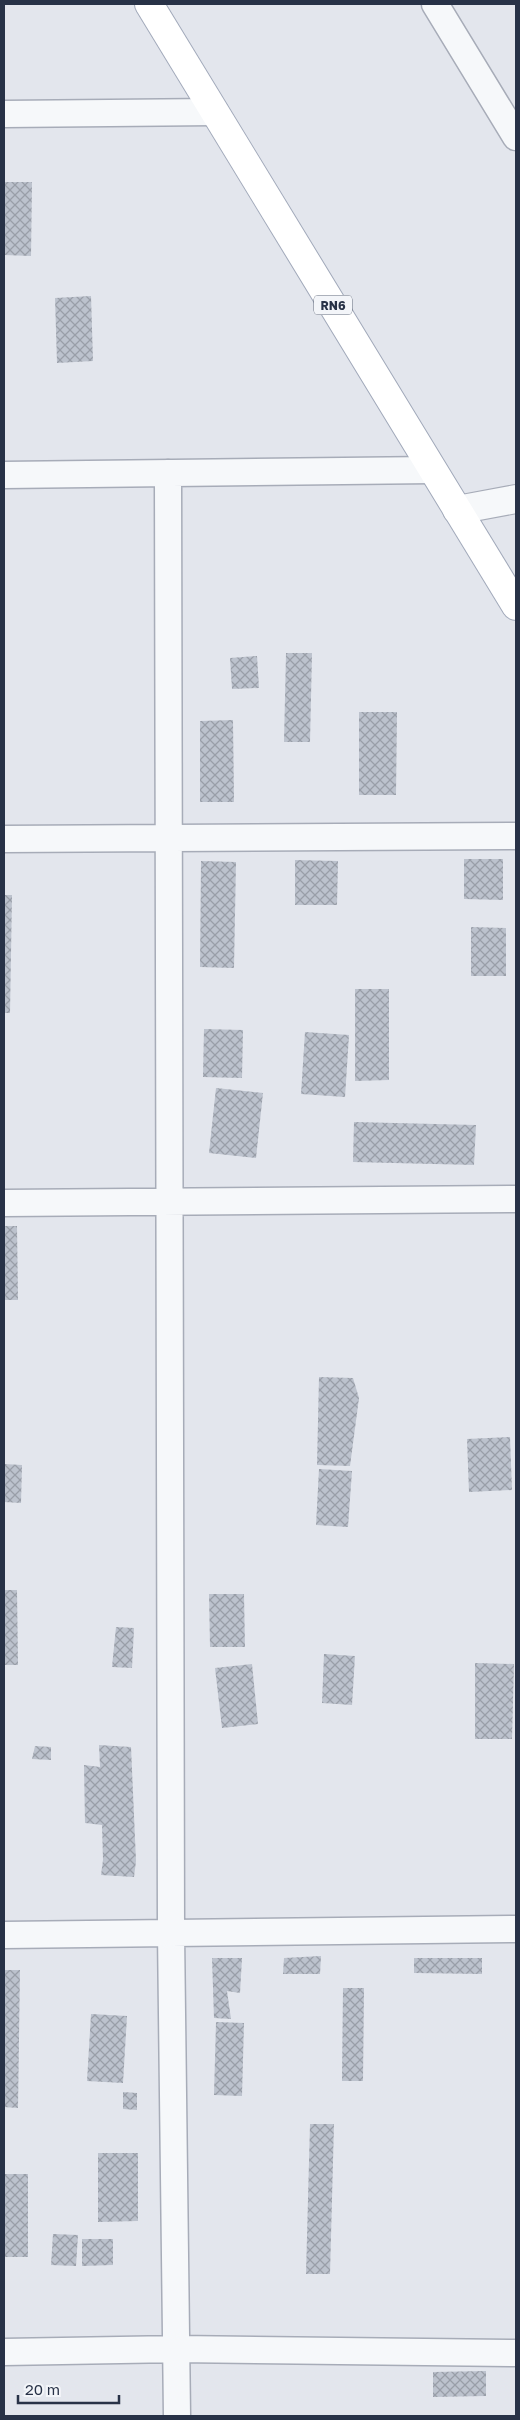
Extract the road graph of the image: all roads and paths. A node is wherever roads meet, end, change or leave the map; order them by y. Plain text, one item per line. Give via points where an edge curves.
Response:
1 (149, 4) edge
2 (435, 4) edge
3 (215, 112) junction
4 (4, 114) edge
5 (516, 137) edge
6 (433, 470) junction
7 (168, 473) junction
8 (4, 475) edge
9 (516, 499) edge
10 (458, 510) junction
11 (516, 606) edge
12 (516, 836) edge
13 (168, 838) junction
14 (4, 839) edge
15 (516, 1200) edge
16 (169, 1202) junction
17 (4, 1203) edge
18 (516, 1930) edge
19 (171, 1933) junction
20 (4, 1935) edge
21 (178, 2349) junction
22 (4, 2352) edge
23 (516, 2353) edge
24 (177, 2416) edge

1 - 3 main road, RN6
2 - 5 street
3 - 4 street
3 - 6 main road, RN6
6 - 7 street
6 - 10 main road, RN6
7 - 8 street
7 - 13 street
9 - 10 street
10 - 11 main road, RN6
12 - 13 street
13 - 14 street
13 - 16 street
15 - 16 street
16 - 17 street
16 - 19 street
18 - 19 street
19 - 20 street
19 - 21 street
21 - 22 street
21 - 23 street
21 - 24 street

